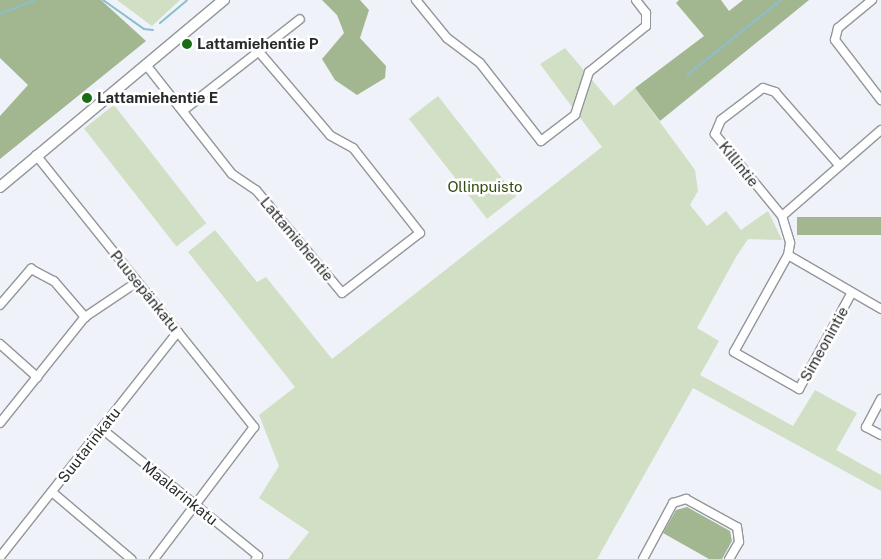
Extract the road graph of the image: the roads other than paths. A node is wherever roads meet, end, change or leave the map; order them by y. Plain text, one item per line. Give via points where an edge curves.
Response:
1 (224, 0) edge
2 (416, 0) edge
3 (636, 0) edge
4 (872, 0) edge
5 (300, 19) dead end
6 (260, 53) junction
7 (147, 66) junction
8 (881, 100) edge
9 (184, 110) junction
10 (881, 130) edge
11 (36, 155) junction
12 (839, 166) junction
13 (0, 187) edge
14 (782, 216) junction
15 (788, 255) junction
16 (137, 282) junction
17 (851, 294) junction
18 (0, 304) edge
19 (881, 309) edge
20 (85, 317) junction
21 (178, 332) junction
22 (0, 344) edge
23 (37, 377) junction
24 (881, 399) edge
25 (0, 423) edge
26 (102, 429) junction
27 (881, 435) edge
28 (52, 492) junction
29 (195, 506) junction
30 (0, 557) edge
31 (257, 558) edge
32 (3, 559) edge
33 (131, 559) edge
34 (154, 559) edge
35 (643, 559) edge
36 (729, 559) edge

1 - 7 street
2 - 3 street via 448,38 480,63 541,141 575,115 588,72 646,26 646,13
4 - 8 street via 838,28 835,40
5 - 6 street
6 - 9 street
6 - 9 street, Lattamiehentie via 330,135 353,148 420,233 342,294 256,190 232,174
7 - 9 street, Lattamiehentie
7 - 11 street
10 - 12 street
11 - 13 street
11 - 16 street, Puusepänkatu
12 - 14 street
12 - 14 street, Killintie via 775,92 762,88 721,120 715,134
14 - 15 street via 790,242
15 - 17 street
15 - 17 street, Simeonintie via 734,352 799,390
16 - 20 street
16 - 21 street, Puusepänkatu
17 - 19 street
18 - 20 street via 31,270 54,281
20 - 23 street
21 - 26 street, Suutarinkatu
21 - 29 street, Puusepänkatu via 254,428
22 - 23 street
23 - 25 street
24 - 27 street via 866,427
26 - 28 street, Suutarinkatu
26 - 29 street, Maalarinkatu
28 - 30 street, Suutarinkatu
28 - 33 street
29 - 31 street, Maalarinkatu
29 - 34 street
30 - 32 street
35 - 36 street via 674,503 686,500 737,527 739,542

